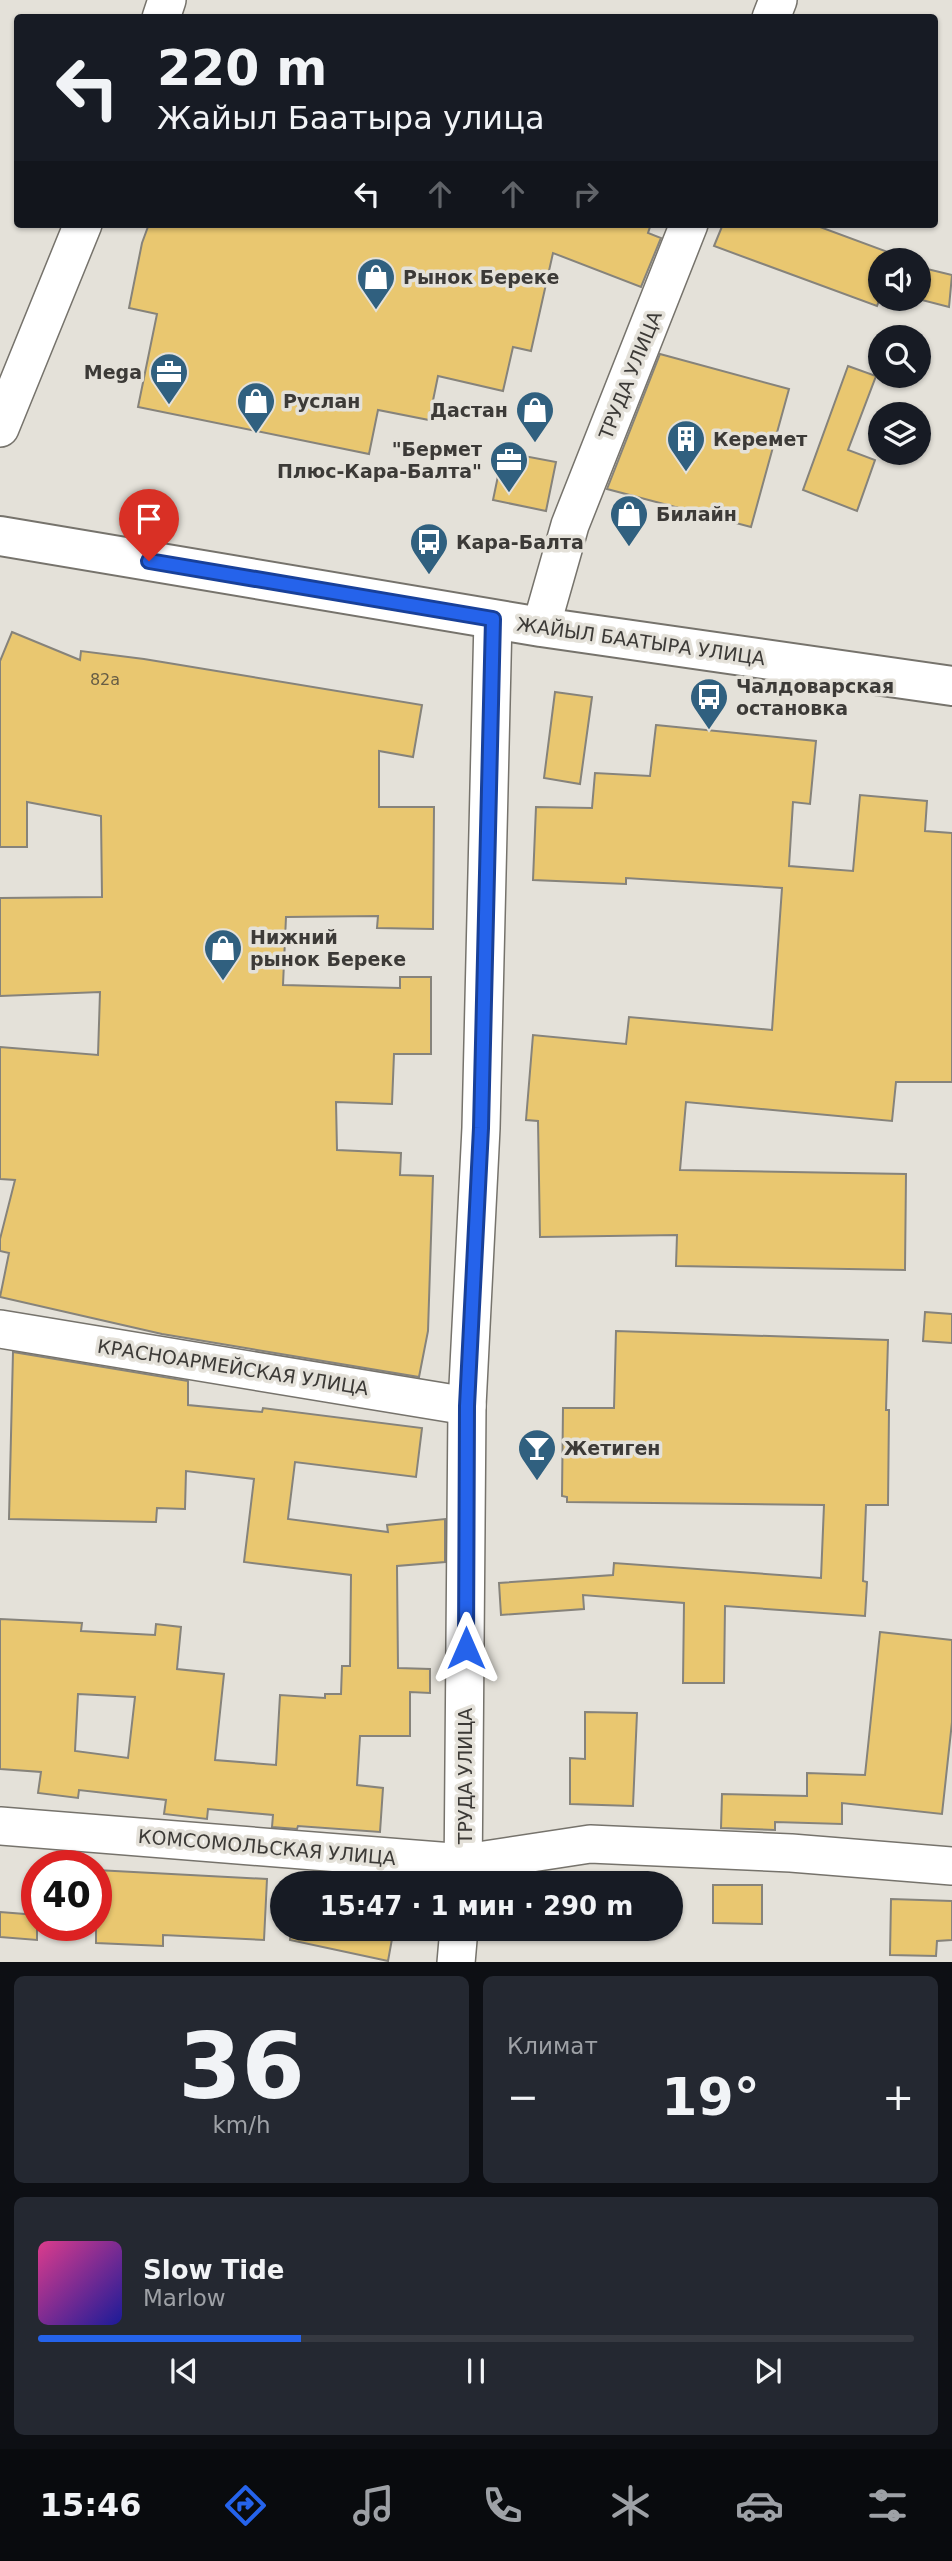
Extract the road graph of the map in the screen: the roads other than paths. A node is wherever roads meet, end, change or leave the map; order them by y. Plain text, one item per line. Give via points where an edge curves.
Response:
1 (81, 228) edge
2 (687, 228) edge
3 (0, 428) edge
4 (0, 536) edge
5 (493, 619) junction
6 (541, 627) junction
7 (952, 686) edge
8 (0, 1329) edge
9 (467, 1406) junction
10 (0, 1826) edge
11 (952, 1866) edge
12 (444, 1871) edge
13 (464, 1871) edge
14 (473, 1871) edge
15 (458, 1941) edge
16 (456, 1962) edge

1 - 3 street
2 - 6 street, ТРУДА УЛИЦА via 570,525
4 - 5 highway, ЖАЙЫЛ БААТЫРА УЛИЦА
5 - 6 highway, ЖАЙЫЛ БААТЫРА УЛИЦА
5 - 9 street, ТРУДА УЛИЦА via 481,1128
6 - 7 highway, ЖАЙЫЛ БААТЫРА УЛИЦА
8 - 9 street, КРАСНОАРМЕЙСКАЯ УЛИЦА
9 - 13 street, ТРУДА УЛИЦА
10 - 12 street, КОМСОМОЛЬСКАЯ УЛИЦА
11 - 14 street, КОМСОМОЛЬСКАЯ УЛИЦА via 590,1844
15 - 16 street

